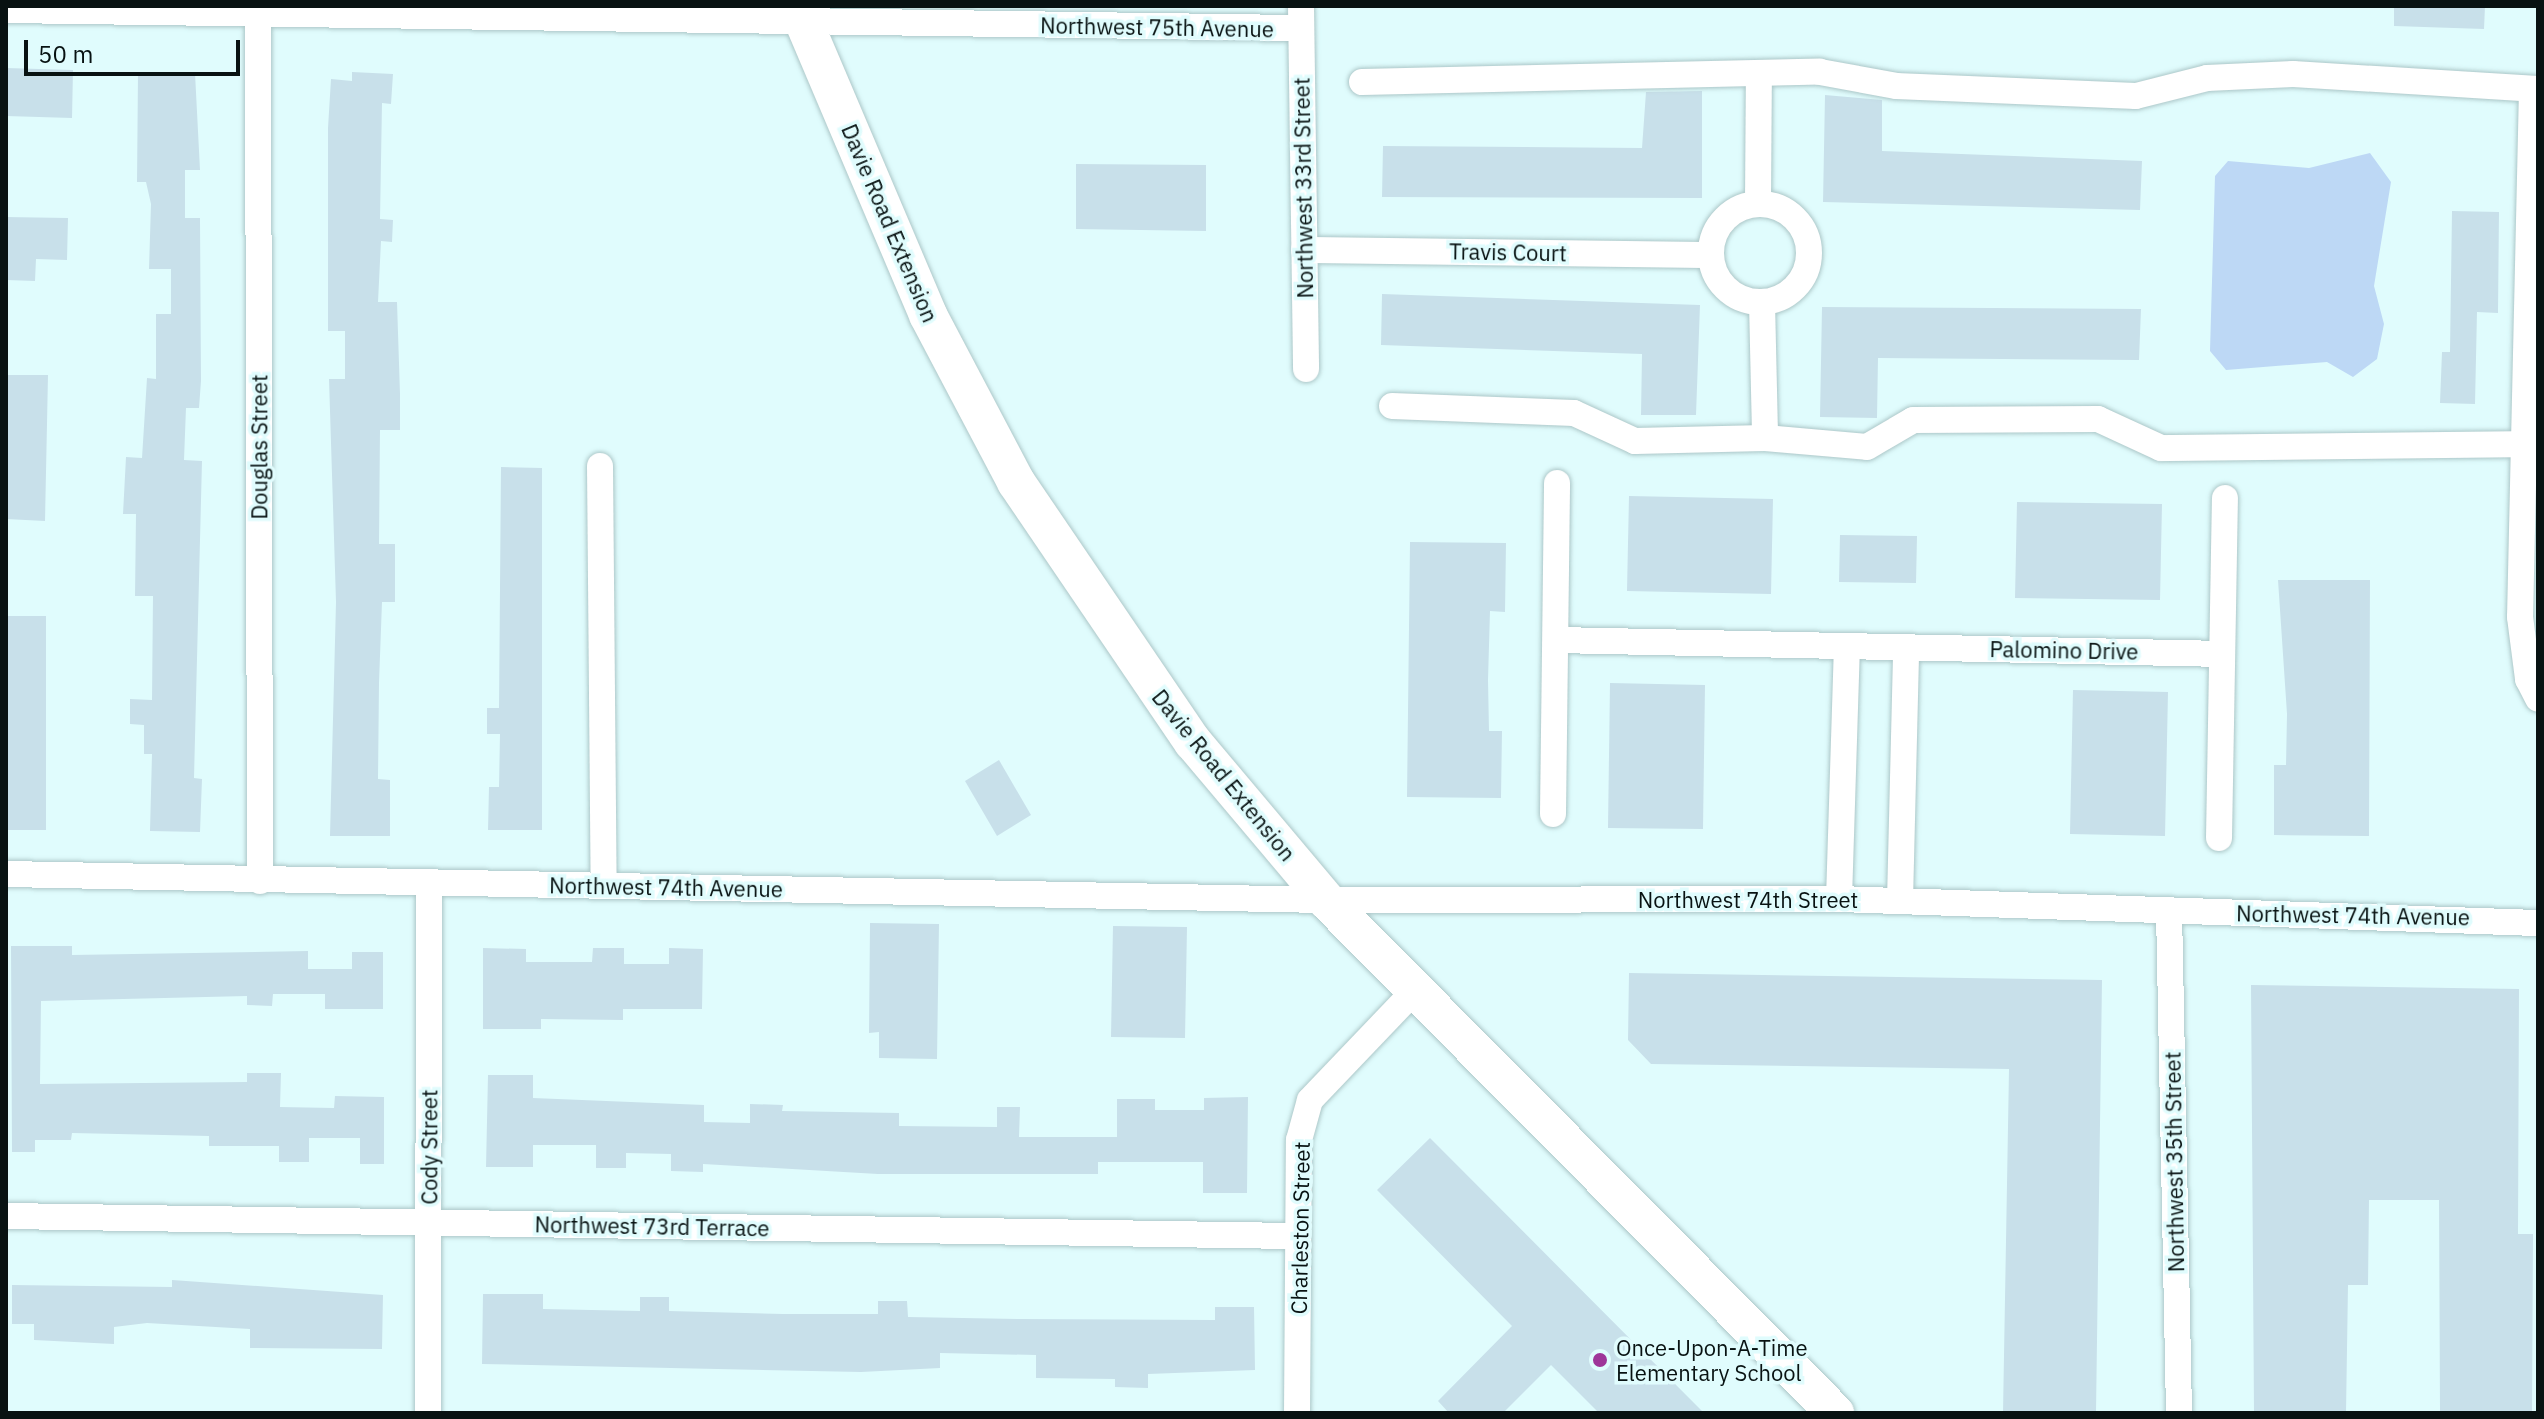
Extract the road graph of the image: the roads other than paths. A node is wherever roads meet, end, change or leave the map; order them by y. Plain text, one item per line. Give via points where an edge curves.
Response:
1 (6, 10) edge
2 (258, 12) junction
3 (800, 15) edge
4 (1301, 17) edge
5 (1759, 74) junction
6 (1362, 82) dead end
7 (2535, 89) edge
8 (1758, 203) junction
9 (1304, 250) junction
10 (1711, 255) junction
11 (1762, 302) junction
12 (1306, 369) dead end
13 (1392, 406) dead end
14 (1765, 438) junction
15 (2524, 444) junction
16 (600, 466) dead end
17 (1557, 483) dead end
18 (2225, 498) dead end
19 (1556, 640) junction
20 (1847, 646) junction
21 (1906, 647) junction
22 (2222, 654) junction
23 (2538, 699) edge
24 (1553, 814) dead end
25 (2219, 838) dead end
26 (6, 874) edge
27 (260, 881) junction
28 (429, 882) junction
29 (604, 886) junction
30 (1839, 899) junction
31 (1326, 900) junction
32 (1900, 901) junction
33 (2169, 910) junction
34 (2538, 923) edge
35 (1415, 990) junction
36 (6, 1216) edge
37 (429, 1223) junction
38 (1298, 1236) junction
39 (428, 1413) edge
40 (1297, 1413) edge
41 (1835, 1413) edge
42 (2179, 1413) edge

1 - 2 street, Northwest 75th Avenue
2 - 3 street, Northwest 75th Avenue
2 - 27 street, Douglas Street
3 - 4 street, Northwest 75th Avenue
3 - 31 main road, Davie Road Extension via 928,315 1016,482 1193,742
4 - 9 street, Northwest 33rd Street
5 - 6 street
5 - 7 street via 2136,96 2207,78 2293,74
5 - 8 street
7 - 15 street
8 - 10 street via 1724,219
8 - 11 street via 1794,216 1810,251 1796,287
9 - 10 street, Travis Court
9 - 12 street, Northwest 33rd Street
10 - 11 street via 1727,289
11 - 14 street
13 - 14 street via 1574,413 1635,441
14 - 15 street via 1867,447 1913,420 2098,419 2161,448
15 - 23 street via 2520,617 2528,679
16 - 29 street
17 - 19 street
18 - 22 street
19 - 20 street, Palomino Drive
19 - 24 street
20 - 21 street, Palomino Drive
20 - 30 street
21 - 22 street, Palomino Drive
21 - 32 street
22 - 25 street
26 - 27 street, Northwest 74th Avenue
27 - 28 street, Northwest 74th Avenue
28 - 29 street, Northwest 74th Avenue
28 - 37 street, Cody Street
29 - 31 street, Northwest 74th Avenue
30 - 31 street, Northwest 74th Street
30 - 32 street, Northwest 74th Street
31 - 35 main road, Davie Road Extension
32 - 33 street, Northwest 74th Street
33 - 34 street, Northwest 74th Avenue
33 - 42 street, Northwest 35th Street
35 - 38 street, Charleston Street via 1310,1100 1299,1140
35 - 41 main road, Davie Road Extension
36 - 37 street, Northwest 73rd Terrace
37 - 38 street, Northwest 73rd Terrace
37 - 39 street, Cody Street
38 - 40 street, Charleston Street

